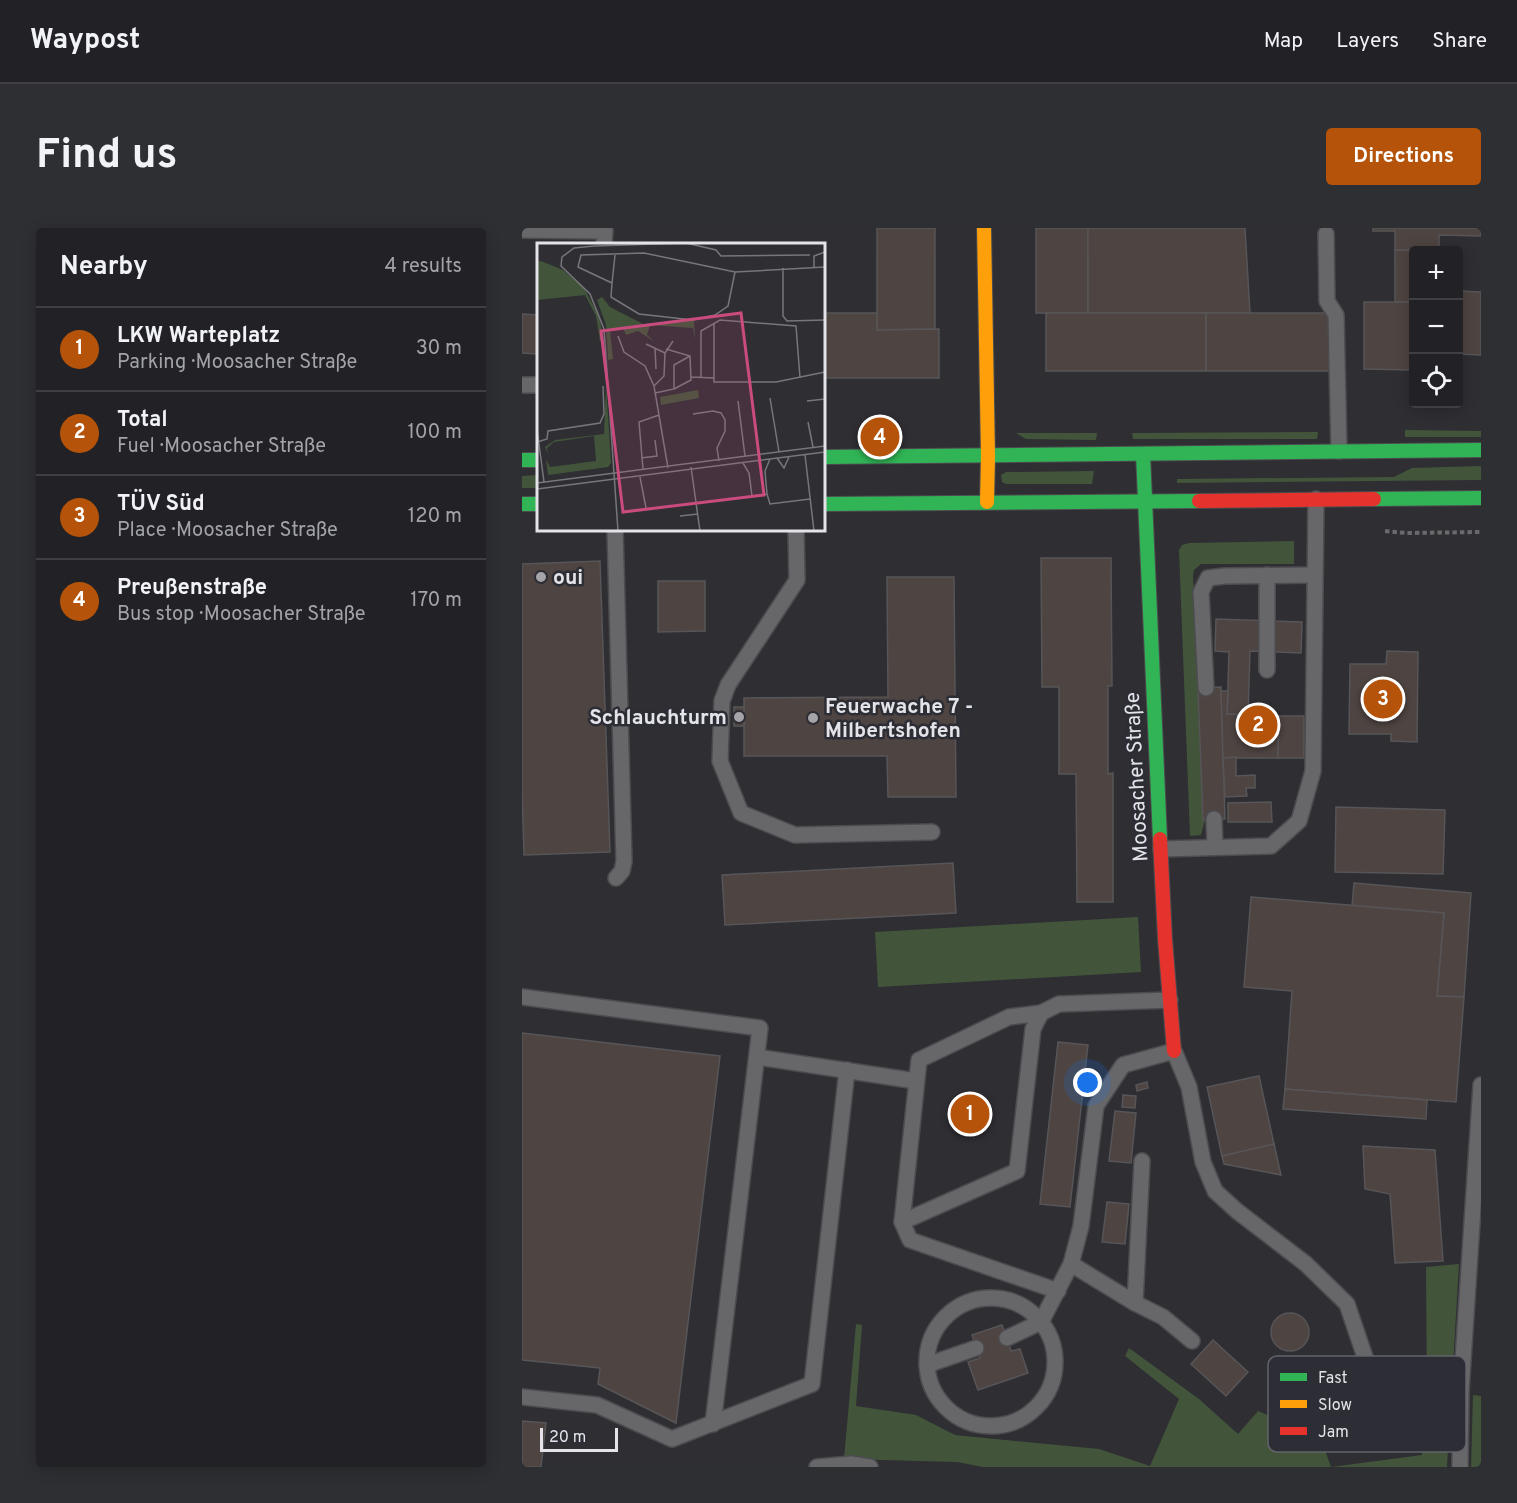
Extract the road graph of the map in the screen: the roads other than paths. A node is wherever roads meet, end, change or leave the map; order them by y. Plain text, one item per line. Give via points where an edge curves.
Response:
1 (984, 228) edge
2 (522, 230) edge
3 (1326, 234) dead end
4 (604, 243) edge
5 (1481, 450) edge
6 (1339, 451) junction
7 (1143, 454) junction
8 (988, 456) junction
9 (825, 457) edge
10 (1481, 498) edge
11 (1316, 499) junction
12 (1145, 501) junction
13 (987, 502) junction
14 (825, 504) edge
15 (615, 531) edge
16 (796, 531) edge
17 (1267, 575) junction
18 (1315, 575) junction
19 (1268, 670) dead end
20 (1206, 688) dead end
21 (1214, 819) dead end
22 (932, 832) dead end
23 (1215, 847) junction
24 (1161, 849) junction
25 (616, 878) dead end
26 (522, 997) edge
27 (1170, 1000) junction
28 (1041, 1013) junction
29 (1174, 1051) junction
30 (757, 1057) junction
31 (847, 1070) junction
32 (916, 1081) junction
33 (1481, 1084) edge
34 (1142, 1161) dead end
35 (902, 1222) junction
36 (1071, 1264) junction
37 (1058, 1292) junction
38 (1135, 1303) junction
39 (1041, 1322) junction
40 (1006, 1338) dead end
41 (1192, 1341) dead end
42 (976, 1348) dead end
43 (1365, 1356) edge
44 (1463, 1356) edge
45 (927, 1365) junction
46 (522, 1396) edge
47 (713, 1424) junction
48 (1460, 1452) edge
49 (817, 1467) edge
50 (870, 1467) edge
51 (1460, 1467) edge

1 - 8 main road
2 - 4 lane via 605,231
3 - 6 lane via 1327,301 1336,315
5 - 6 main road
6 - 7 main road
7 - 8 main road
7 - 12 main road, Moosacher Straße
8 - 9 main road
8 - 13 main road
10 - 11 main road
11 - 12 main road
11 - 18 lane
12 - 13 main road
12 - 24 main road, Moosacher Straße
13 - 14 main road
15 - 25 lane via 624,861
16 - 22 lane via 797,580 728,685 722,701 720,761 741,813 795,835
17 - 18 lane
17 - 19 lane
17 - 20 lane via 1208,578 1201,591
18 - 23 lane via 1313,771 1299,821 1271,846
21 - 23 lane
23 - 24 lane
24 - 27 main road, Moosacher Straße
26 - 30 lane via 760,1028
27 - 28 lane via 1059,1004
27 - 29 main road, Moosacher Straße
28 - 32 lane via 1009,1017 919,1060
28 - 35 lane via 1033,1029 1017,1171
29 - 36 lane via 1123,1065 1096,1106 1081,1226
29 - 43 lane via 1189,1087 1203,1162 1215,1191 1306,1264 1347,1304
30 - 31 lane
30 - 47 lane
31 - 32 lane
31 - 47 lane via 812,1384
32 - 35 lane
33 - 44 lane
34 - 38 lane
35 - 37 lane via 910,1240
36 - 37 lane
36 - 38 lane
37 - 39 lane
38 - 41 lane via 1163,1317
39 - 40 lane
39 - 45 lane via 1008,1301 988,1298 969,1302 951,1312 937,1327 929,1345
39 - 45 lane via 1052,1342 1056,1363 1052,1385 1041,1404 1024,1418 1003,1426 981,1426 960,1419 943,1405 931,1387
42 - 45 lane
46 - 47 lane via 597,1405 672,1439
48 - 51 lane
49 - 50 lane

